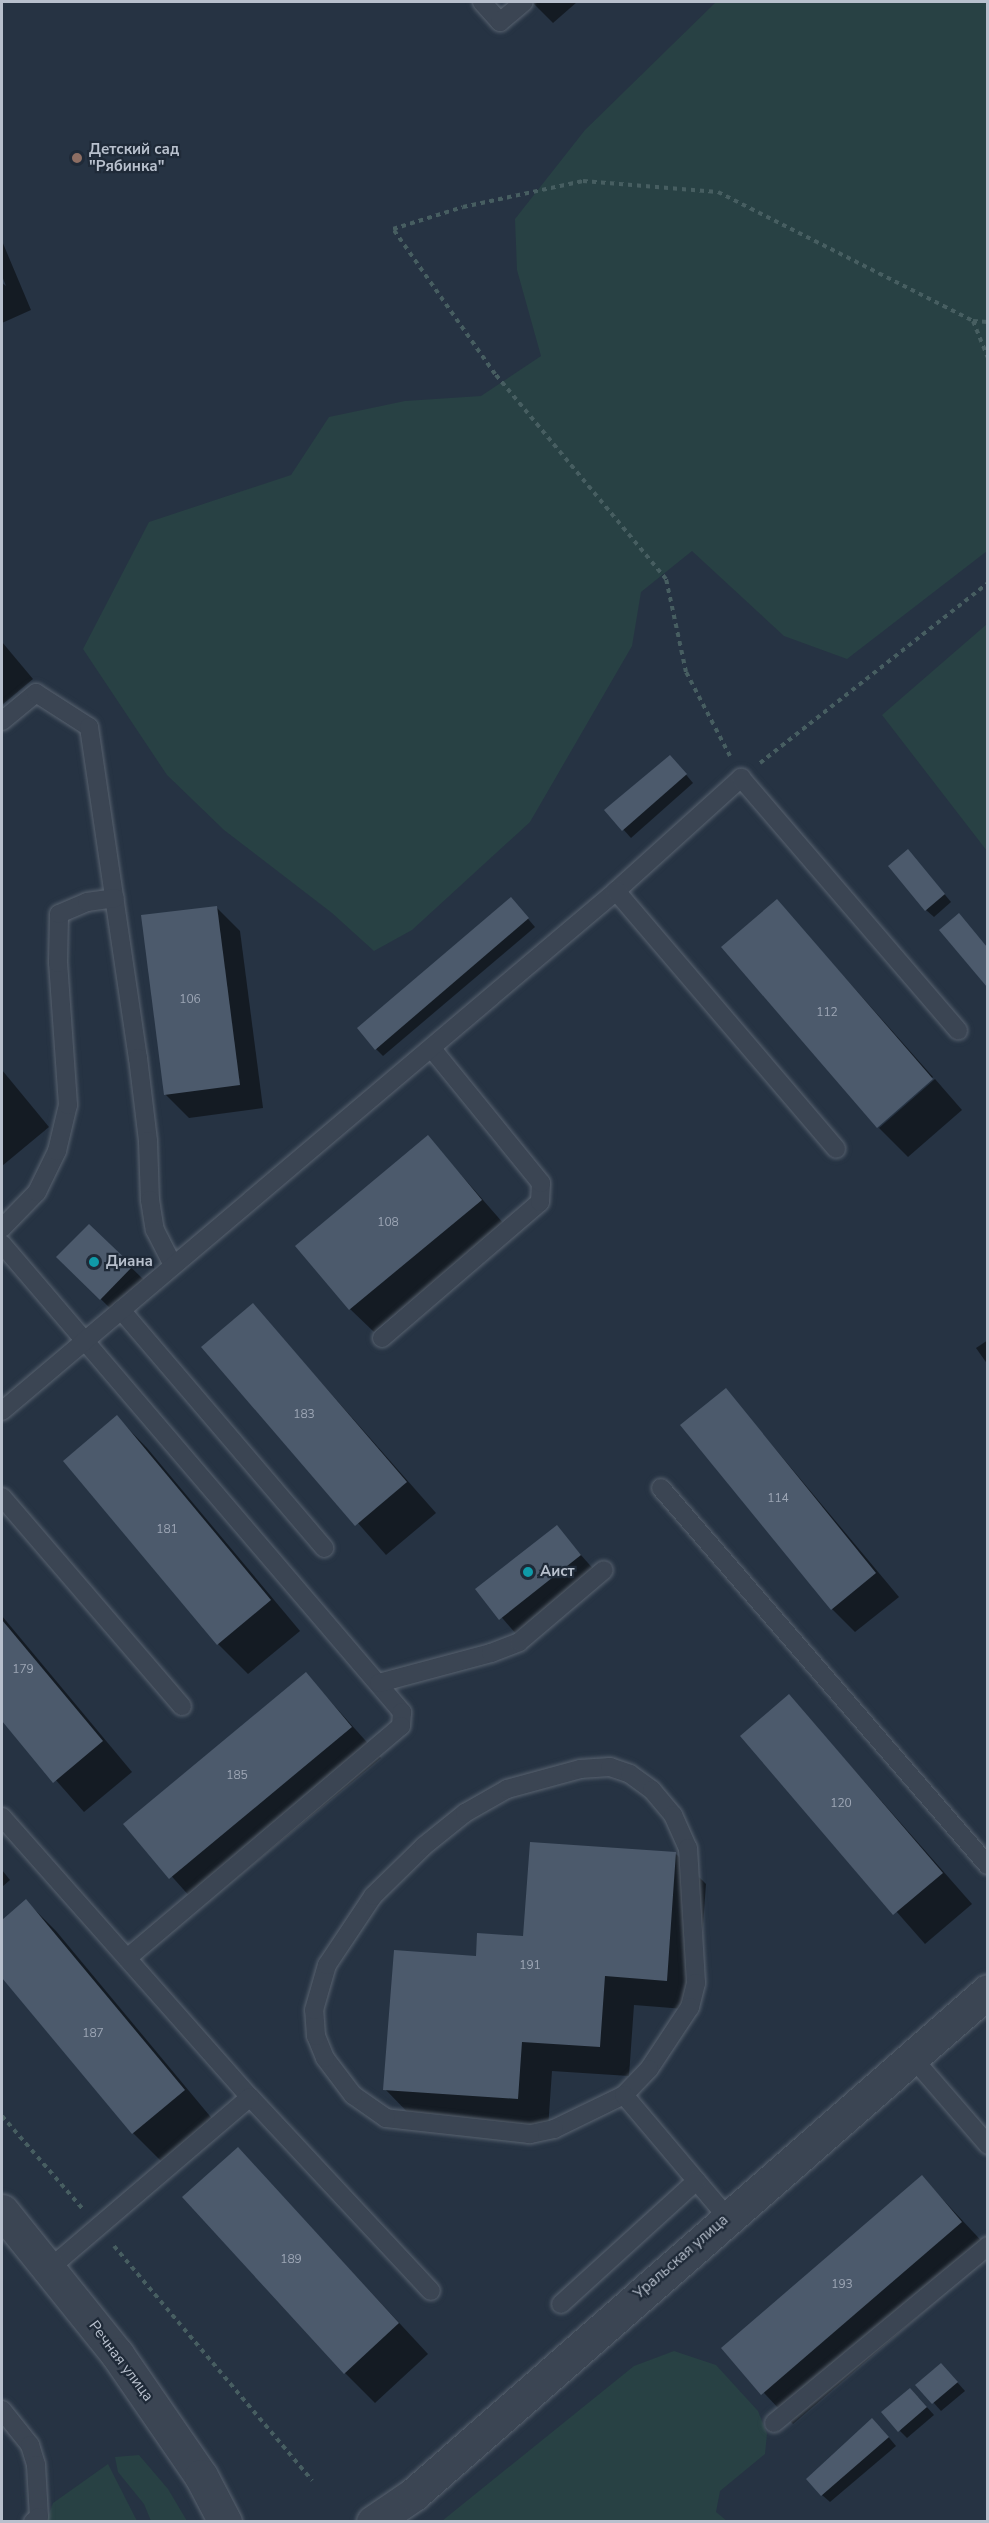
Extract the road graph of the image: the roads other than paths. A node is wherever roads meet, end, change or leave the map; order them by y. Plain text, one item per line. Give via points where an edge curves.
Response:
1 (482, 2) edge
2 (524, 2) edge
3 (2, 721) edge
4 (616, 891) junction
5 (115, 898) junction
6 (958, 1030) dead end
7 (432, 1049) junction
8 (836, 1149) dead end
9 (2, 1228) edge
10 (2, 1244) edge
11 (173, 1265) junction
12 (121, 1310) junction
13 (382, 1338) dead end
14 (83, 1342) junction
15 (2, 1411) edge
16 (661, 1488) dead end
17 (2, 1497) edge
18 (324, 1548) dead end
19 (604, 1570) dead end
20 (379, 1683) junction
21 (182, 1706) dead end
22 (2, 1817) edge
23 (987, 1865) edge
24 (127, 1958) junction
25 (987, 1991) edge
26 (911, 2056) junction
27 (624, 2095) junction
28 (250, 2097) junction
29 (987, 2145) edge
30 (696, 2181) junction
31 (2, 2211) edge
32 (727, 2217) junction
33 (987, 2246) edge
34 (50, 2268) junction
35 (431, 2291) dead end
36 (561, 2304) dead end
37 (2, 2410) edge
38 (774, 2423) dead end
39 (33, 2522) edge
40 (225, 2522) edge
41 (373, 2522) edge

1 - 2 lane via 500,22
3 - 5 lane via 36,693 89,727
4 - 6 lane via 741,778
4 - 7 lane
4 - 8 lane
5 - 9 lane via 87,902 59,914 58,963 68,1105 57,1150 37,1192
5 - 11 lane via 148,1141 150,1200 156,1230
7 - 11 lane
7 - 13 lane via 541,1183 540,1203
10 - 14 lane
11 - 12 lane
12 - 14 lane
12 - 18 lane
14 - 15 lane
14 - 20 lane
16 - 23 lane
17 - 21 lane
19 - 20 lane via 519,1642
20 - 24 lane via 402,1712 401,1726
22 - 24 lane
24 - 28 lane
25 - 26 street, Уральская улица
26 - 29 lane
26 - 32 street, Уральская улица
27 - 27 lane via 649,2069 690,2007 696,1983 688,1848 673,1815 652,1790 630,1774 610,1767 580,1769 507,1789 465,1813 373,1896 327,1965 314,2010 316,2036 325,2058 353,2095 386,2118 530,2134 563,2125
27 - 30 lane
28 - 34 lane
28 - 35 lane
30 - 32 lane
30 - 36 lane
31 - 34 street, Речная улица
32 - 41 street, Уральская улица via 414,2494
33 - 38 lane
34 - 40 street, Речная улица via 163,2418
37 - 39 lane via 30,2445 36,2465 39,2517

